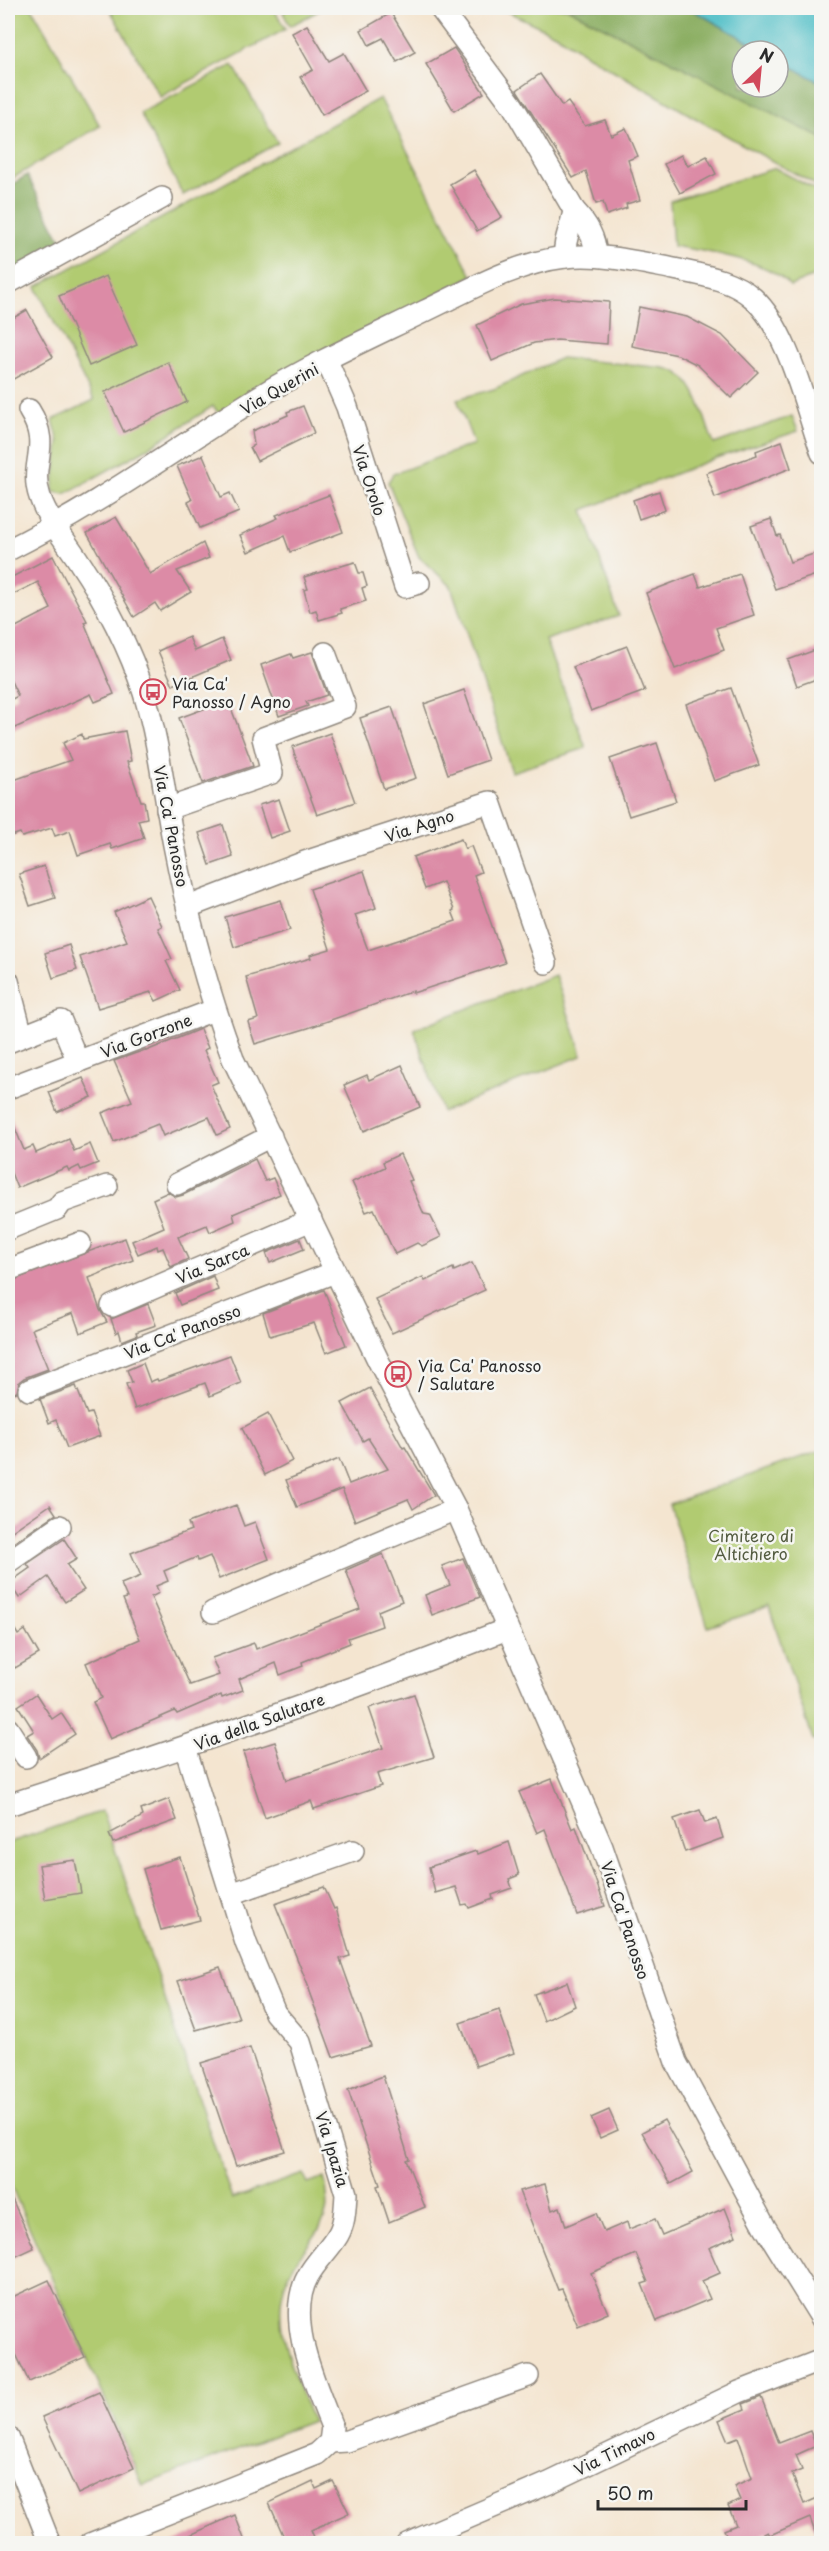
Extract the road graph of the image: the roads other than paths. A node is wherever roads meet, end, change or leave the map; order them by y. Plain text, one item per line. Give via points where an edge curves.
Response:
1 (440, 8) edge
2 (162, 198) dead end
3 (574, 210) junction
4 (596, 256) junction
5 (564, 257) junction
6 (8, 283) edge
7 (327, 361) junction
8 (29, 410) dead end
9 (822, 453) edge
10 (56, 525) junction
11 (8, 550) edge
12 (419, 583) dead end
13 (325, 653) dead end
14 (167, 809) junction
15 (188, 907) junction
16 (546, 963) dead end
17 (8, 981) edge
18 (214, 1010) junction
19 (15, 1039) edge
20 (78, 1062) junction
21 (8, 1088) edge
22 (270, 1136) junction
23 (177, 1184) dead end
24 (107, 1186) dead end
25 (311, 1220) junction
26 (8, 1229) edge
27 (80, 1243) dead end
28 (8, 1270) edge
29 (335, 1272) junction
30 (112, 1306) dead end
31 (29, 1390) dead end
32 (456, 1509) junction
33 (60, 1526) dead end
34 (8, 1562) edge
35 (213, 1612) dead end
36 (507, 1629) junction
37 (8, 1729) edge
38 (185, 1747) junction
39 (26, 1757) dead end
40 (8, 1805) edge
41 (353, 1851) dead end
42 (231, 1894) junction
43 (822, 2319) edge
44 (822, 2360) edge
45 (528, 2376) dead end
46 (8, 2437) edge
47 (330, 2442) junction
48 (50, 2544) edge
49 (90, 2544) edge
50 (407, 2544) edge

1 - 3 street via 513,106
2 - 6 street
3 - 4 street via 593,236
3 - 5 street
4 - 5 street, Via Querini
4 - 9 street, Via Querini via 707,276 735,285 752,297 778,332
5 - 7 street, Via Querini via 494,278
7 - 10 street, Via Querini via 260,396
7 - 12 street, Via Orolo via 347,407 405,587
8 - 10 street, Via Ca' Panosso via 41,437 37,468 40,498
10 - 11 street, Via Querini
10 - 14 street, Via Ca' Panosso via 117,631 144,692
13 - 14 street via 345,707 263,738 272,773
14 - 15 street, Via Ca' Panosso
15 - 16 street, Via Agno via 305,862 490,802
15 - 18 street, Via Ca' Panosso
17 - 19 street
18 - 20 street, Via Gorzone
18 - 22 street, Via Ca' Panosso
19 - 20 street via 62,1022
20 - 21 street, Via Gorzone
22 - 23 street
22 - 25 street, Via Ca' Panosso
24 - 26 street via 62,1202 57,1209
25 - 29 street, Via Ca' Panosso
25 - 30 street, Via Sarca
27 - 28 street
29 - 31 street, Via Ca' Panosso
29 - 32 street, Via Ca' Panosso
32 - 35 street
32 - 36 street, Via Ca' Panosso
33 - 34 street
36 - 38 street, Via della Salutare
36 - 43 street, Via Ca' Panosso via 602,1847 676,2062 765,2227
37 - 39 street
38 - 40 street, Via della Salutare
38 - 42 street, Via Ipazia
41 - 42 street
42 - 47 street, Via Ipazia via 267,1999 300,2042 346,2194 339,2234 301,2290 300,2334 332,2427
44 - 50 street, Via Timavo via 739,2392 549,2483
45 - 47 street via 346,2441
46 - 48 street
47 - 49 street via 317,2454

